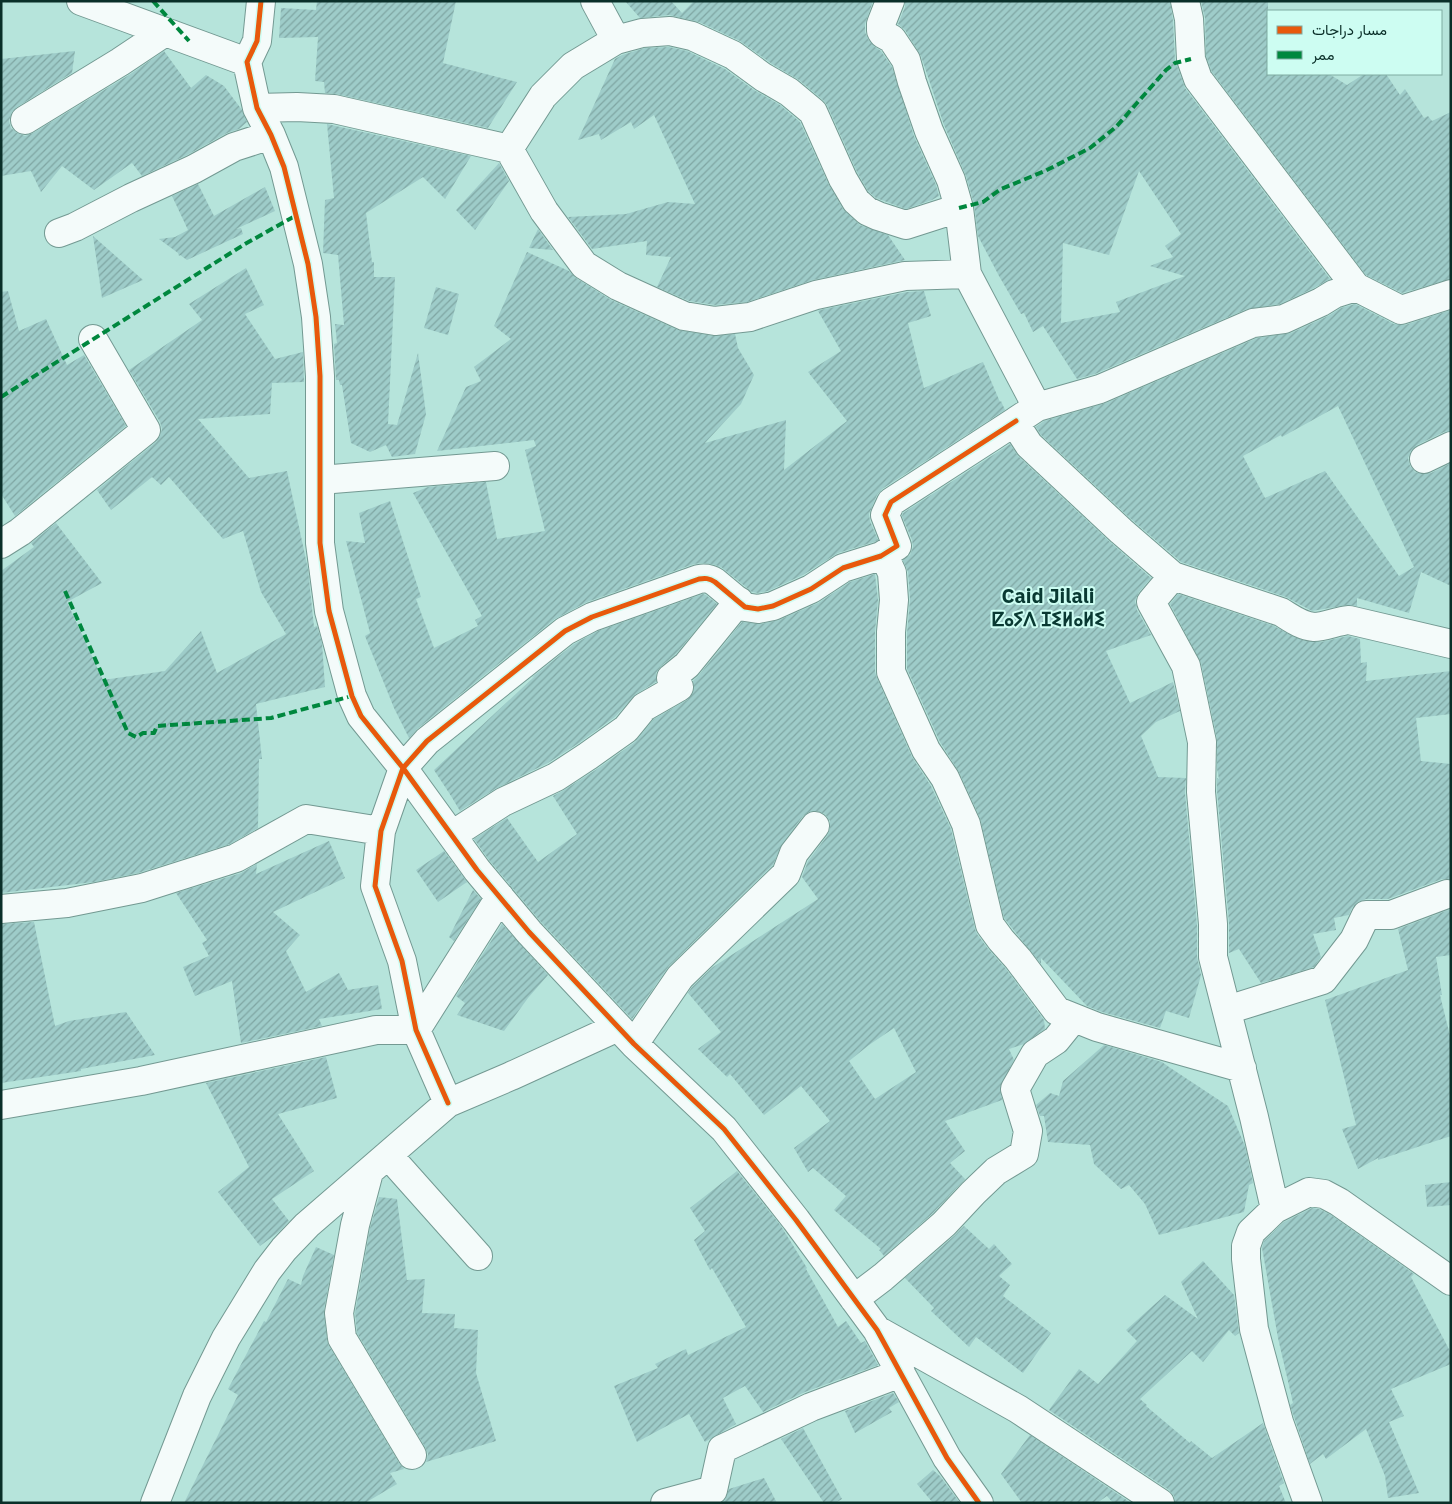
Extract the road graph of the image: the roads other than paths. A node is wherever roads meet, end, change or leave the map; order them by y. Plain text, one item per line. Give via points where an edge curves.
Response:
1 (81, 1) edge
2 (261, 1) edge
3 (595, 1) edge
4 (890, 1) edge
5 (1185, 1) edge
6 (165, 32) junction
7 (616, 40) junction
8 (247, 62) junction
9 (257, 108) junction
10 (26, 120) dead end
11 (271, 135) junction
12 (509, 149) junction
13 (960, 208) junction
14 (58, 233) dead end
15 (966, 274) junction
16 (1356, 286) junction
17 (1451, 294) edge
18 (93, 339) dead end
19 (1027, 414) junction
20 (1451, 446) edge
21 (1424, 459) dead end
22 (496, 466) dead end
23 (320, 480) junction
24 (1, 544) edge
25 (880, 556) junction
26 (1173, 576) junction
27 (739, 601) junction
28 (1451, 644) edge
29 (403, 768) junction
30 (815, 826) dead end
31 (381, 831) junction
32 (452, 835) junction
33 (1447, 894) dead end
34 (500, 897) junction
35 (1, 909) edge
36 (1227, 1010) junction
37 (1073, 1019) junction
38 (416, 1030) junction
39 (626, 1035) junction
40 (1242, 1068) junction
41 (448, 1103) junction
42 (1, 1105) edge
43 (378, 1164) junction
44 (1275, 1209) junction
45 (478, 1256) dead end
46 (1451, 1282) edge
47 (854, 1298) junction
48 (877, 1330) junction
49 (901, 1373) junction
50 (412, 1455) dead end
51 (155, 1503) edge
52 (665, 1503) edge
53 (979, 1503) edge
54 (1160, 1503) edge
55 (1308, 1503) edge

1 - 6 street
2 - 8 street via 257,41
3 - 7 street
4 - 13 street via 881,31 892,39 906,60
5 - 16 street via 1191,59 1198,79
6 - 8 street
6 - 10 street
7 - 12 street via 573,66 543,96
7 - 13 street via 642,33 670,31 692,36 733,55 789,92 813,112 856,201 878,216 906,225
8 - 9 street
9 - 11 street
9 - 12 street via 334,109
11 - 14 street via 234,147
11 - 23 street via 284,167 308,264 316,317 320,376
12 - 15 street via 544,211 584,265 618,286 684,316 715,321 750,317 816,294 905,276
13 - 15 street
15 - 19 street
16 - 17 street via 1401,310
16 - 19 street via 1284,319 1253,323 1100,389
18 - 24 street via 146,430
19 - 25 street via 891,502 885,515 897,546
19 - 26 street via 1018,428 1029,445
20 - 21 street
22 - 23 street
23 - 29 street via 320,543 329,611 352,696 361,716
25 - 27 street via 843,568 811,589 773,606 758,609 745,607
25 - 37 street via 892,573 891,672 926,750 945,778 966,824 990,925 1053,1008
26 - 28 street via 1282,612 1305,625 1315,627 1349,620
26 - 36 street via 1152,602 1186,666 1202,742 1201,792 1213,957
27 - 29 street via 705,578 592,617 565,631 518,668 427,741
27 - 32 street via 687,665 671,678 679,687 644,706 626,729 588,756 503,802
29 - 31 street
29 - 32 street
30 - 39 street via 794,853 786,874 680,977
31 - 35 street via 306,819 236,858 142,888 66,903
31 - 38 street via 375,886 402,960
32 - 34 street
33 - 36 street via 1390,915 1366,915 1354,940 1323,980
34 - 38 street
34 - 39 street
36 - 40 street
37 - 40 street
37 - 47 street via 1056,1040 1035,1054 1015,1089 1028,1131 1024,1154 996,1171 944,1224
38 - 41 street
38 - 42 street via 376,1030 141,1081
39 - 41 street via 519,1073
39 - 47 street via 724,1129
40 - 44 street
41 - 43 street
43 - 45 street
43 - 50 street via 355,1225 339,1313 342,1338
43 - 51 street via 307,1225 267,1271 226,1338 197,1396
44 - 46 street via 1309,1192 1324,1194
44 - 55 street via 1251,1232 1246,1259 1254,1329 1279,1422
47 - 48 street
48 - 49 street
48 - 54 street via 1018,1409
49 - 52 street via 811,1407 722,1449 713,1490
49 - 53 street via 947,1458

